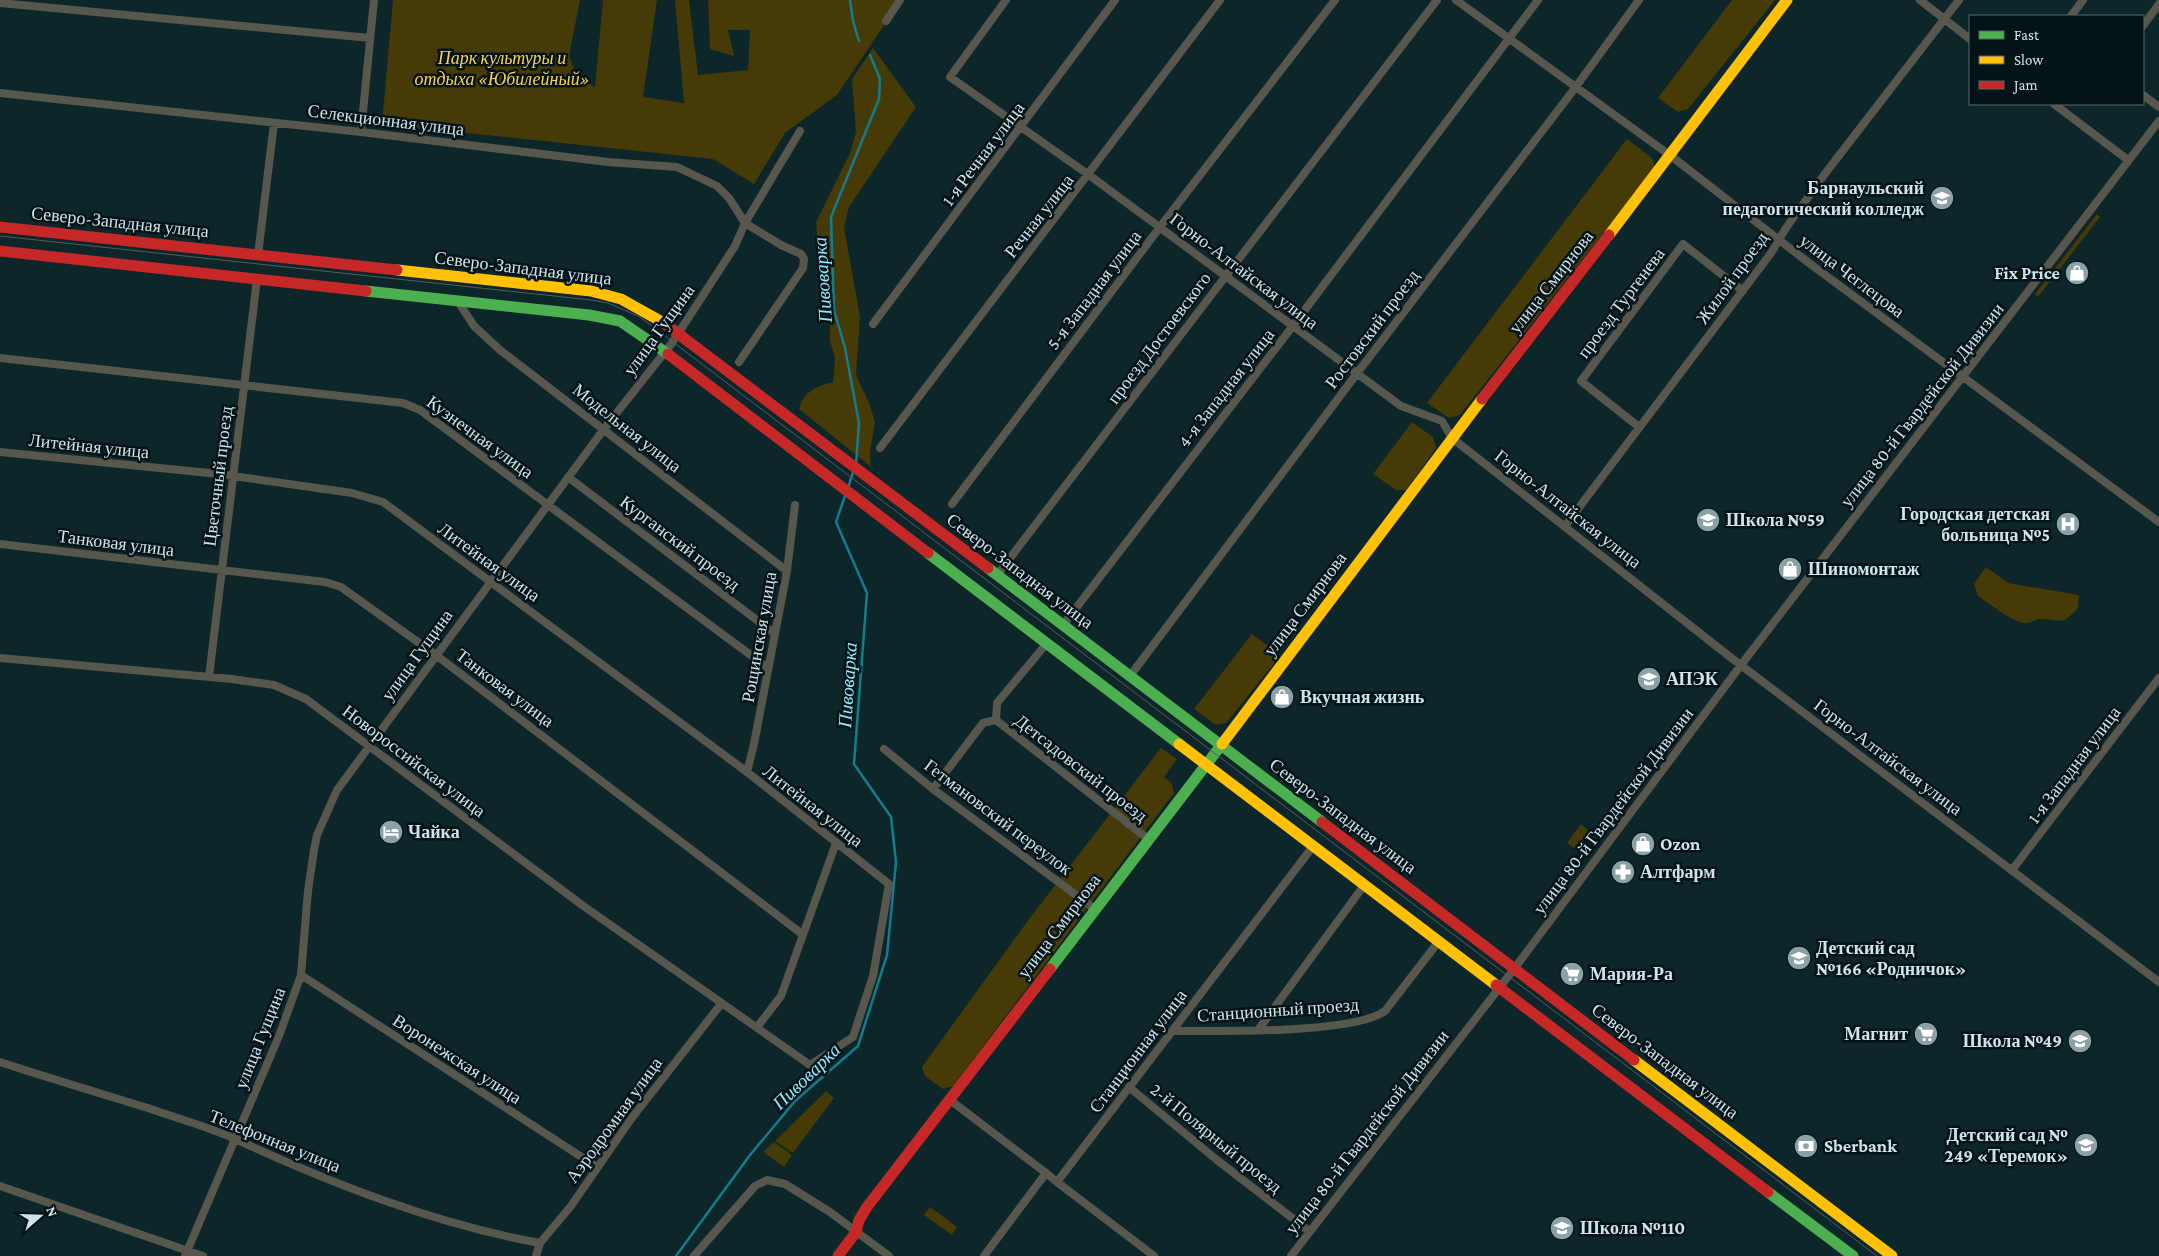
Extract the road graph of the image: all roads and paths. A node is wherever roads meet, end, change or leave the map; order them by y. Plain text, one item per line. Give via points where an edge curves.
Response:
1 (374, 0) edge
2 (900, 0) edge
3 (1006, 0) edge
4 (1115, 0) edge
5 (1220, 0) edge
6 (1335, 0) edge
7 (1437, 0) edge
8 (1456, 0) edge
9 (1538, 0) edge
10 (1639, 0) edge
11 (1787, 0) edge
12 (1920, 0) edge
13 (1959, 0) edge
14 (2083, 0) edge
15 (0, 3) edge
16 (2159, 4) edge
17 (2072, 15) edge
18 (1945, 18) junction
19 (886, 21) dead end
20 (2144, 25) edge
21 (370, 38) junction
22 (1969, 38) edge
23 (1509, 39) junction
24 (1575, 88) junction
25 (0, 93) edge
26 (2144, 96) edge
27 (2055, 105) edge
28 (2159, 107) edge
29 (2159, 121) edge
30 (274, 123) junction
31 (1021, 128) junction
32 (800, 131) dead end
33 (361, 132) junction
34 (1671, 156) junction
35 (2128, 160) junction
36 (1089, 175) junction
37 (745, 223) junction
38 (0, 227) edge
39 (1160, 227) junction
40 (1780, 240) junction
41 (0, 251) edge
42 (258, 255) junction
43 (1225, 277) junction
44 (257, 279) junction
45 (1743, 291) junction
46 (457, 300) junction
47 (873, 324) dead end
48 (1292, 327) junction
49 (677, 333) junction
50 (665, 352) junction
51 (0, 358) edge
52 (740, 362) dead end
53 (1358, 372) junction
54 (1963, 377) junction
55 (244, 386) junction
56 (1639, 427) junction
57 (604, 429) junction
58 (1452, 438) junction
59 (880, 448) dead end
60 (0, 452) edge
61 (568, 476) junction
62 (232, 477) junction
63 (952, 504) dead end
64 (548, 505) junction
65 (795, 505) dead end
66 (2159, 522) edge
67 (1565, 526) junction
68 (0, 544) edge
69 (222, 570) junction
70 (787, 571) junction
71 (998, 575) junction
72 (491, 580) junction
73 (1063, 625) junction
74 (774, 633) junction
75 (1047, 643) junction
76 (436, 655) junction
77 (0, 658) edge
78 (1741, 665) junction
79 (768, 668) junction
80 (1130, 676) junction
81 (209, 677) junction
82 (2159, 678) edge
83 (996, 720) junction
84 (370, 745) junction
85 (1220, 745) junction
86 (884, 749) dead end
87 (1207, 764) junction
88 (747, 772) junction
89 (934, 789) junction
90 (1148, 839) junction
91 (836, 843) junction
92 (1314, 845) junction
93 (2012, 870) junction
94 (1365, 884) junction
95 (1094, 908) junction
96 (802, 934) junction
97 (1440, 941) junction
98 (1514, 969) junction
99 (301, 975) junction
100 (2159, 982) edge
101 (1499, 987) junction
102 (721, 1004) junction
103 (758, 1026) junction
104 (1258, 1030) junction
105 (1172, 1031) junction
106 (0, 1062) edge
107 (1128, 1087) junction
108 (950, 1100) junction
109 (234, 1139) junction
110 (597, 1167) junction
111 (1046, 1173) junction
112 (1057, 1182) junction
113 (0, 1186) edge
114 (1310, 1231) junction
115 (856, 1232) junction
116 (540, 1243) junction
117 (187, 1253) edge
118 (538, 1255) edge
119 (203, 1256) edge
120 (694, 1256) edge
121 (838, 1256) edge
122 (889, 1256) edge
123 (984, 1256) edge
124 (1154, 1256) edge
125 (1291, 1256) edge
126 (1853, 1256) edge
127 (1892, 1256) edge

1 - 21 street
2 - 19 street
3 - 31 street, Горно-Алтайская улица via 950,77
4 - 31 street, 1-я Речная улица
5 - 36 street, Речная улица
6 - 39 street, 5-я Западная улица
7 - 43 street, проезд Достоевского
8 - 23 street, улица Чеглецова
9 - 23 street, 4-я Западная улица
10 - 24 street, Ростовский проезд
11 - 34 main road, улица Смирнова
12 - 18 street
13 - 18 street, Жилой проезд
14 - 17 street
15 - 21 street
16 - 20 street
18 - 22 street
18 - 40 street, Жилой проезд via 1824,175
21 - 33 street
23 - 24 street, улица Чеглецова
23 - 48 street, 4-я Западная улица
24 - 34 street, улица Чеглецова
24 - 53 street, Ростовский проезд
25 - 30 street, Селекционная улица
26 - 28 street
27 - 35 street
29 - 35 street, улица 80-й Гвардейской Дивизии
30 - 33 street, Селекционная улица
30 - 42 street
31 - 36 street, Горно-Алтайская улица
31 - 47 street, 1-я Речная улица
32 - 37 street, улица Гущина
33 - 37 street, Селекционная улица via 608,162 677,167 718,186
34 - 40 street, улица Чеглецова
34 - 58 main road, улица Смирнова
35 - 54 street, улица 80-й Гвардейской Дивизии
36 - 39 street, Горно-Алтайская улица
36 - 59 street, Речная улица
37 - 49 street, улица Гущина via 735,246
37 - 52 street via 801,254 804,259 803,268
38 - 42 main road, Северо-Западная улица
39 - 43 street, Горно-Алтайская улица
39 - 63 street, 5-я Западная улица
40 - 45 street, Жилой проезд
40 - 54 street, улица Чеглецова
41 - 44 main road
42 - 49 main road, Северо-Западная улица via 608,294 641,307
43 - 48 street, Горно-Алтайская улица
43 - 71 street, проезд Достоевского
44 - 46 main road
44 - 55 street, Цветочный проезд
45 - 56 street, Жилой проезд
45 - 56 street, проезд Тургенева via 1683,244 1582,381
46 - 50 main road via 605,317 634,329
46 - 57 street, Модельная улица via 474,326 500,350
48 - 53 street, Горно-Алтайская улица
48 - 73 street, 4-я Западная улица
49 - 50 street, улица Гущина
49 - 71 main road, Северо-Западная улица
50 - 57 street, улица Гущина
50 - 75 main road
51 - 55 street, Кузнечная улица
53 - 58 street, Горно-Алтайская улица via 1401,406 1442,421
53 - 80 street, Ростовский проезд
54 - 66 street, улица Чеглецова
54 - 78 street, улица 80-й Гвардейской Дивизии
55 - 62 street, Цветочный проезд
55 - 64 street, Кузнечная улица via 403,403 420,410
56 - 67 street, Жилой проезд
57 - 61 street, улица Гущина
57 - 70 street, Модельная улица
58 - 67 street, Горно-Алтайская улица
58 - 85 main road, улица Смирнова
60 - 62 street, Литейная улица
61 - 64 street, улица Гущина
61 - 74 street, Курганский проезд
62 - 69 street, Цветочный проезд
62 - 72 street, Литейная улица via 352,493 383,502
64 - 72 street, улица Гущина
64 - 79 street, Кузнечная улица
65 - 70 street, Рощинская улица
67 - 78 street, Горно-Алтайская улица
68 - 69 street, Танковая улица
69 - 76 street, Танковая улица via 325,582 340,587
69 - 81 street, Цветочный проезд
70 - 74 street, Рощинская улица
71 - 73 main road, Северо-Западная улица
72 - 76 street, улица Гущина
72 - 88 street, Литейная улица
73 - 80 main road, Северо-Западная улица
74 - 79 street, Рощинская улица
75 - 83 street via 997,704
75 - 87 main road
76 - 84 street, улица Гущина
76 - 96 street, Танковая улица
77 - 81 street, Новороссийская улица
78 - 93 street, Горно-Алтайская улица
78 - 98 street, улица 80-й Гвардейской Дивизии
79 - 88 street, Рощинская улица
80 - 85 main road, Северо-Западная улица
81 - 84 street, Новороссийская улица via 274,686 291,692 306,699
82 - 93 street, 1-я Западная улица
83 - 89 street via 983,723
83 - 90 street, Детсадовский проезд
84 - 99 street, улица Гущина via 337,790 317,835 308,891
84 - 102 street, Новороссийская улица via 463,817
85 - 87 main road, улица Смирнова
85 - 98 main road, Северо-Западная улица
86 - 89 street, Гетмановский переулок
87 - 90 main road, улица Смирнова
87 - 92 main road
88 - 91 street, Литейная улица
89 - 95 street, Гетмановский переулок
90 - 95 main road, улица Смирнова
91 - 96 street
91 - 103 street, Литейная улица via 889,884 873,976 853,1037 810,1065
92 - 94 main road
92 - 105 street, Станционная улица
93 - 100 street, Горно-Алтайская улица
94 - 97 main road
94 - 104 street
95 - 108 main road, улица Смирнова
96 - 103 street via 781,996
97 - 101 main road
97 - 104 street, Станционный проезд via 1385,1012 1377,1017 1344,1024
98 - 101 street, улица 80-й Гвардейской Дивизии
98 - 127 main road, Северо-Западная улица
99 - 109 street, улица Гущина via 279,1036
99 - 110 street, Воронежская улица
101 - 114 street, улица 80-й Гвардейской Дивизии
101 - 126 main road
102 - 103 street, Новороссийская улица
102 - 110 street, Аэродромная улица via 631,1118
104 - 105 street, Станционный проезд
105 - 107 street, Станционная улица
106 - 109 street, Телефонная улица
107 - 112 street, Станционная улица
107 - 114 street, 2-й Полярный проезд
108 - 111 street
108 - 115 main road, улица Смирнова via 867,1207
109 - 116 street, Телефонная улица via 300,1169 393,1202 494,1234
109 - 117 street, улица Гущина
110 - 116 street, Аэродромная улица via 571,1206
111 - 112 street
111 - 123 street
112 - 124 street
113 - 117 street
114 - 125 street, улица 80-й Гвардейской Дивизии
115 - 120 street via 785,1184 767,1180 755,1186
115 - 121 main road, улица Смирнова
115 - 122 street
116 - 118 street, Аэродромная улица
117 - 119 street

